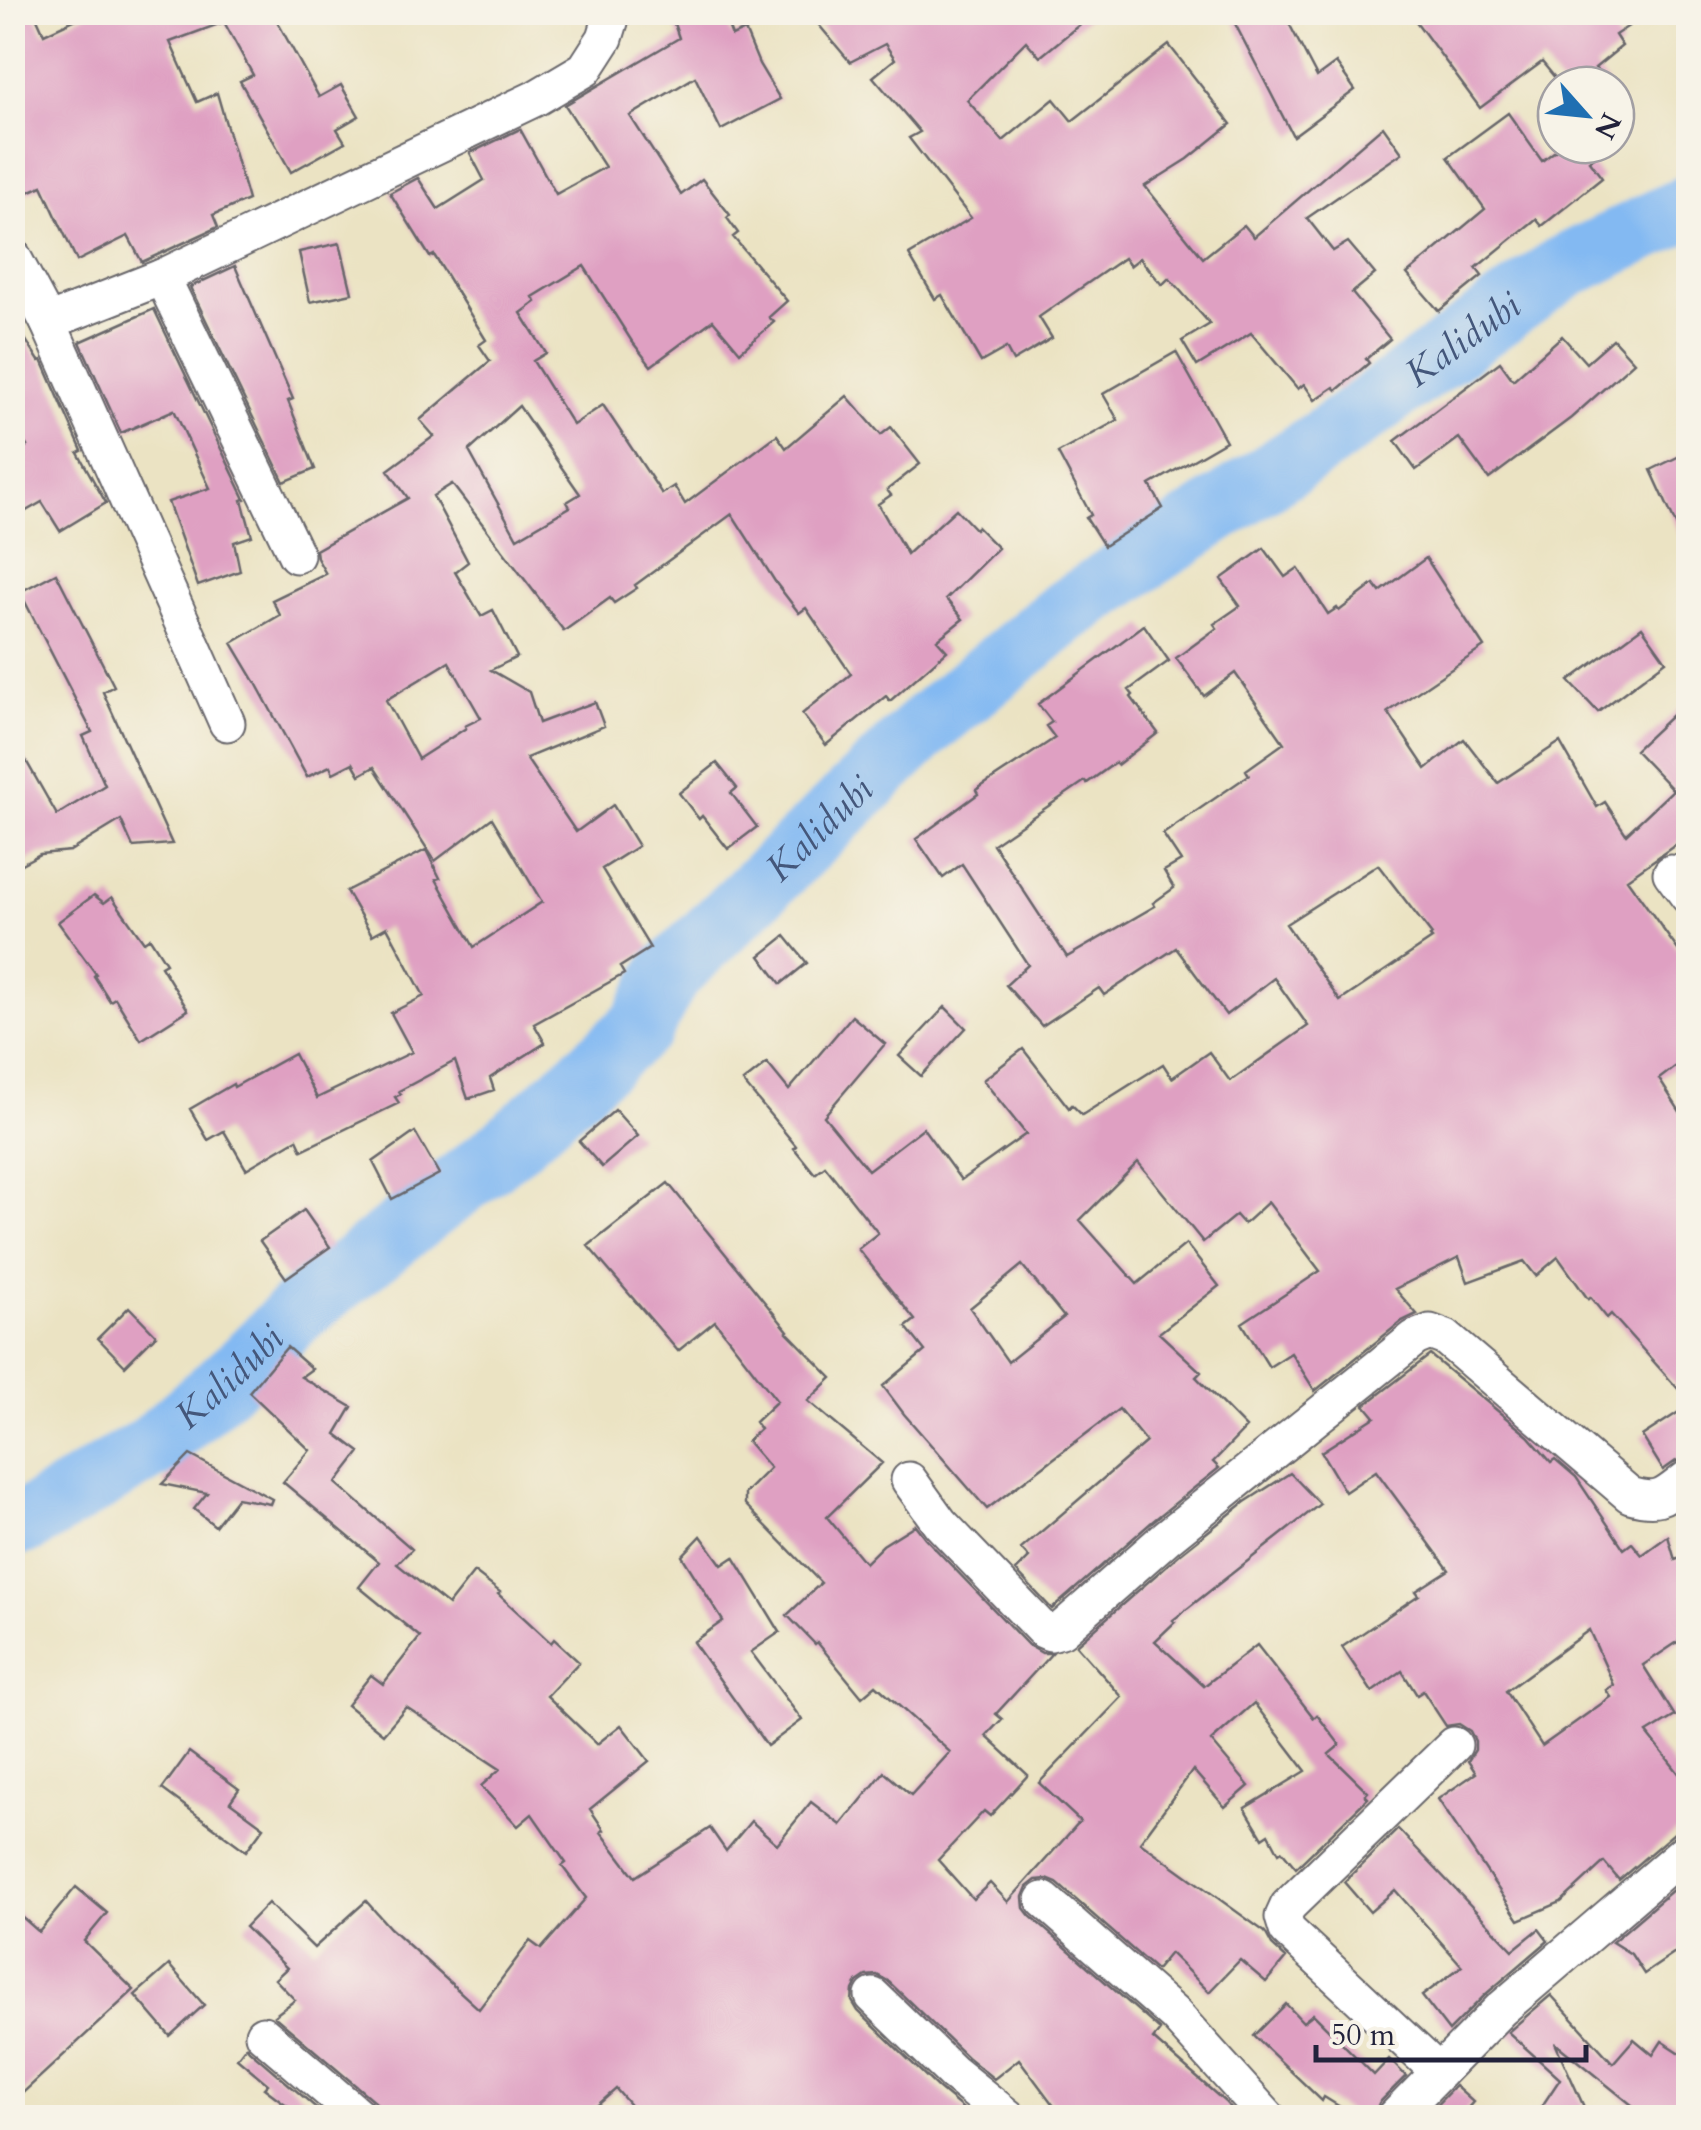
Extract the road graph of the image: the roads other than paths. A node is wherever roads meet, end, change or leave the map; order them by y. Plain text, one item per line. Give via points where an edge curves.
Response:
1 (613, 12) edge
2 (12, 255) edge
3 (162, 276) junction
4 (48, 322) junction
5 (296, 555) dead end
6 (226, 723) dead end
7 (1688, 1478) edge
8 (909, 1480) dead end
9 (1454, 1745) dead end
10 (1688, 1848) edge
11 (1044, 1900) dead end
12 (872, 1996) dead end
13 (263, 2034) dead end
14 (1439, 2072) junction
15 (361, 2118) edge
16 (1009, 2118) edge
17 (1268, 2118) edge
18 (1394, 2118) edge

1 - 3 street via 586,69
2 - 4 street
3 - 4 street
3 - 5 street
4 - 6 street
7 - 8 street via 1650,1501 1630,1494 1446,1338 1430,1332 1050,1633 940,1523
9 - 14 street via 1283,1917 1287,1930
10 - 14 street via 1500,2010
11 - 17 street via 1174,2015
12 - 16 street
13 - 15 street
14 - 18 street

